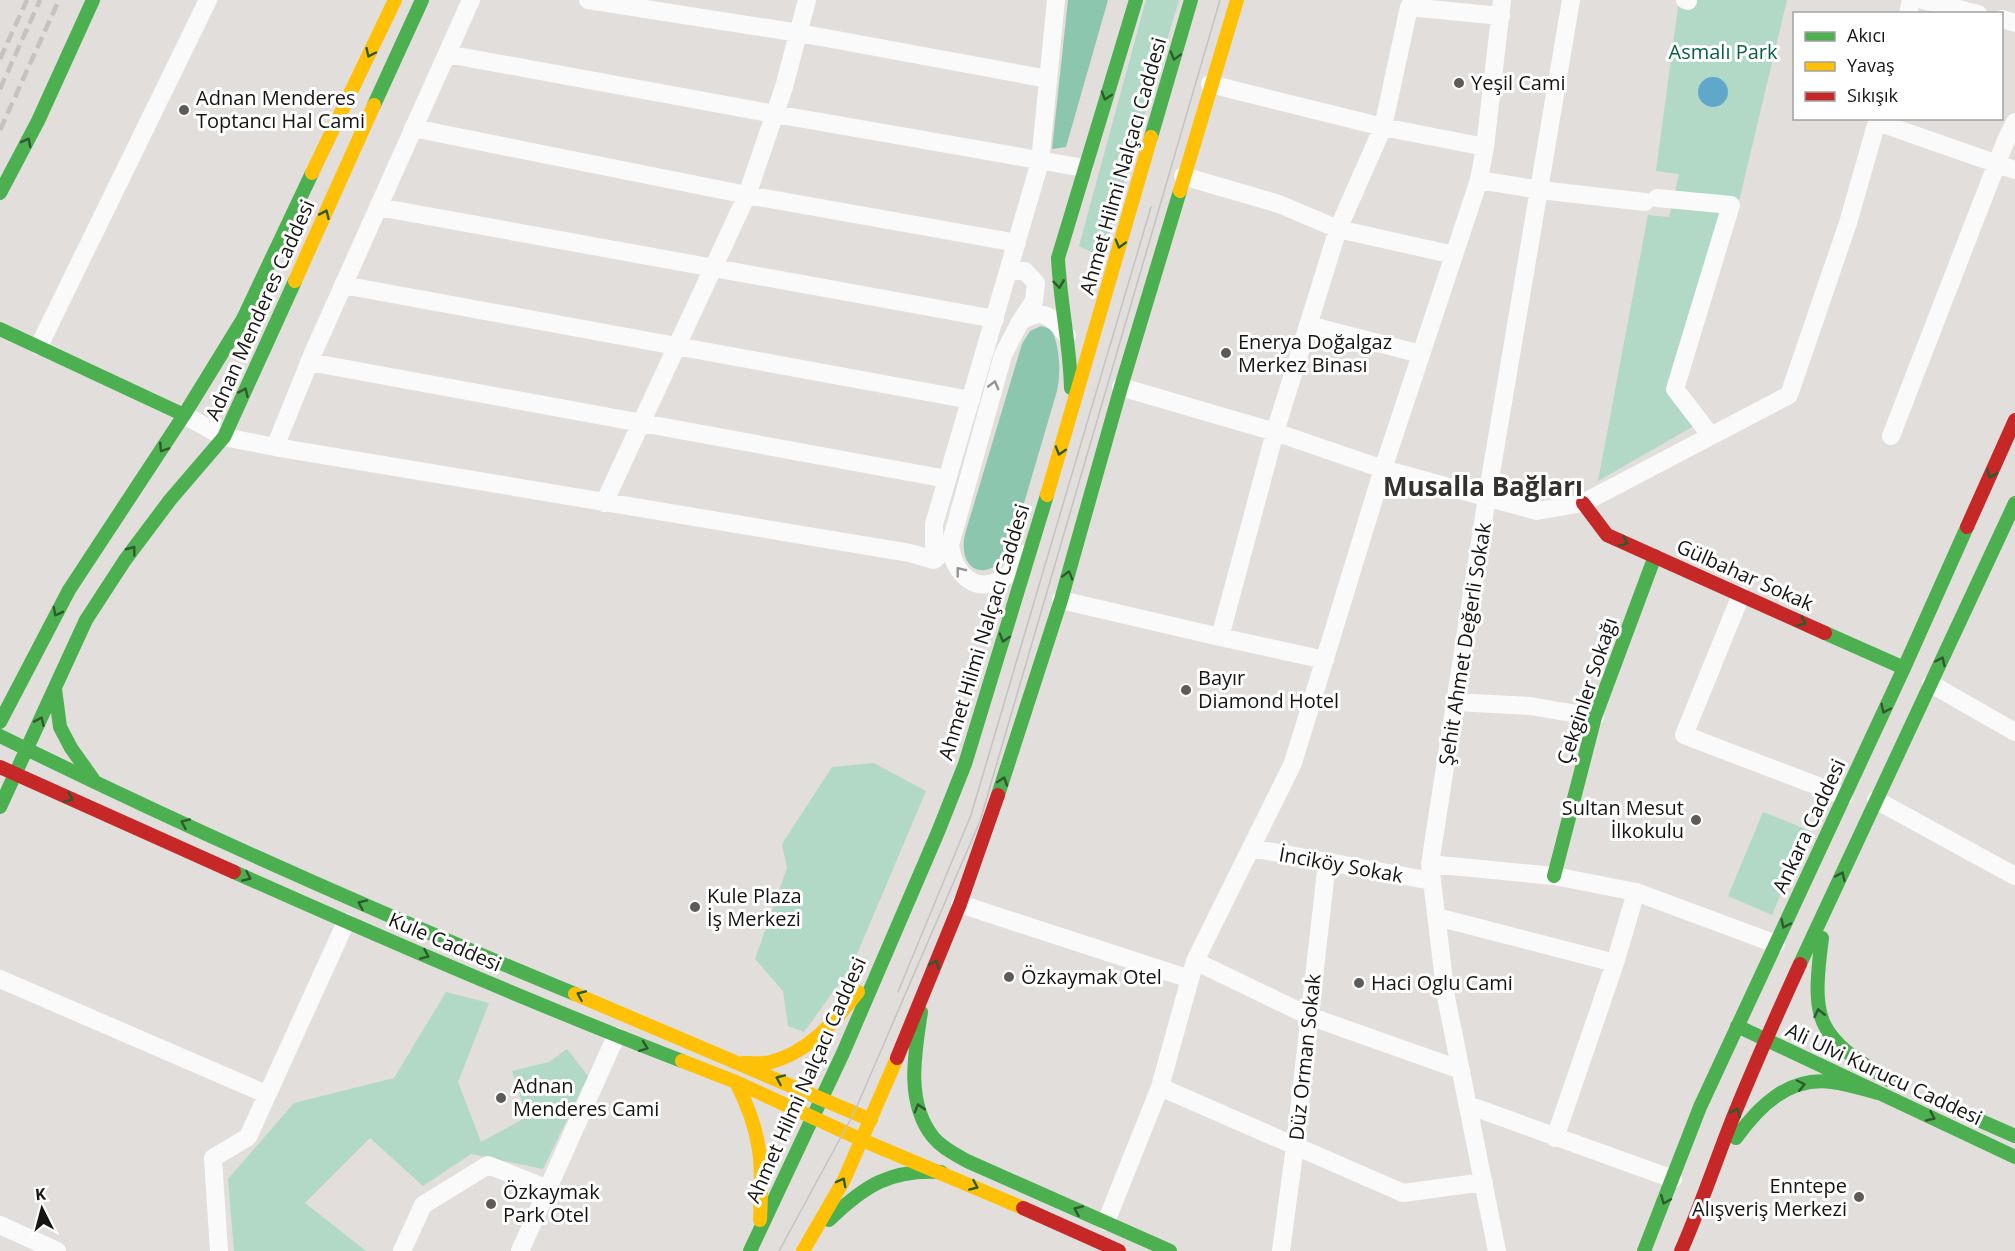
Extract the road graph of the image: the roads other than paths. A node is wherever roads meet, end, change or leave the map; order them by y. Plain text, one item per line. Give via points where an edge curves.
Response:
1 (93, 0) edge
2 (208, 0) edge
3 (395, 0) edge
4 (422, 0) edge
5 (471, 0) edge
6 (588, 0) edge
7 (807, 0) edge
8 (1056, 0) edge
9 (1136, 0) edge
10 (1191, 0) edge
11 (1237, 0) edge
12 (1571, 0) edge
13 (1923, 0) edge
14 (1501, 8) edge
15 (1970, 12) edge
16 (799, 33) junction
17 (447, 54) junction
18 (1048, 79) junction
19 (1210, 84) junction
20 (775, 114) junction
21 (1877, 120) edge
22 (2015, 122) edge
23 (1383, 127) junction
24 (413, 128) junction
25 (1485, 147) junction
26 (1040, 162) junction
27 (1998, 162) junction
28 (1084, 168) junction
29 (2015, 170) edge
30 (1183, 177) junction
31 (1479, 180) junction
32 (1540, 190) junction
33 (0, 194) edge
34 (747, 195) junction
35 (378, 207) junction
36 (1338, 229) junction
37 (1017, 243) junction
38 (1454, 255) junction
39 (713, 268) junction
40 (1008, 271) junction
41 (343, 285) junction
42 (994, 319) junction
43 (1020, 322) junction
44 (1308, 325) junction
45 (0, 328) edge
46 (1068, 338) junction
47 (677, 345) junction
48 (39, 346) junction
49 (1421, 354) junction
50 (309, 362) junction
51 (1121, 387) junction
52 (971, 400) junction
53 (184, 415) junction
54 (1070, 418) junction
55 (2015, 420) edge
56 (642, 422) junction
57 (1275, 432) junction
58 (1711, 436) junction
59 (1891, 436) dead end
60 (224, 437) junction
61 (275, 447) junction
62 (1383, 469) junction
63 (947, 480) junction
64 (1488, 497) junction
65 (604, 503) junction
66 (1583, 503) junction
67 (2014, 507) edge
68 (1034, 538) junction
69 (950, 545) junction
70 (1655, 556) junction
71 (934, 561) junction
72 (1741, 595) junction
73 (1060, 600) junction
74 (1220, 637) junction
75 (1325, 660) junction
76 (1904, 668) junction
77 (1930, 684) junction
78 (55, 689) junction
79 (6, 697) edge
80 (1455, 702) junction
81 (1595, 717) junction
82 (0, 722) edge
83 (2015, 732) edge
84 (0, 736) edge
85 (28, 750) junction
86 (0, 767) edge
87 (15, 774) junction
88 (95, 782) junction
89 (1844, 796) junction
90 (1876, 800) junction
91 (0, 807) edge
92 (1251, 848) junction
93 (1327, 862) junction
94 (1431, 873) junction
95 (1554, 876) junction
96 (2015, 876) edge
97 (1636, 892) junction
98 (960, 904) junction
99 (1825, 910) junction
100 (1437, 917) junction
101 (346, 922) junction
102 (1776, 944) junction
103 (1195, 961) junction
104 (1615, 963) junction
105 (879, 965) junction
106 (0, 979) edge
107 (1190, 979) junction
108 (925, 987) junction
109 (1309, 1016) junction
110 (1763, 1019) junction
111 (1737, 1026) junction
112 (616, 1036) junction
113 (1765, 1040) junction
114 (1826, 1049) dead end
115 (743, 1063) junction
116 (1461, 1070) junction
117 (736, 1082) junction
118 (1160, 1087) junction
119 (1878, 1093) junction
120 (266, 1094) junction
121 (822, 1098) junction
122 (1942, 1104) dead end
123 (1468, 1105) junction
124 (813, 1118) junction
125 (872, 1120) junction
126 (2015, 1136) edge
127 (1555, 1138) junction
128 (862, 1140) junction
129 (1295, 1146) junction
130 (2015, 1157) edge
131 (941, 1172) junction
132 (1673, 1179) junction
133 (1484, 1182) junction
134 (546, 1188) junction
135 (1701, 1206) junction
136 (1106, 1222) junction
137 (0, 1225) edge
138 (759, 1230) junction
139 (805, 1247) edge
140 (1111, 1249) edge
141 (57, 1251) edge
142 (219, 1251) edge
143 (402, 1251) edge
144 (520, 1251) edge
145 (750, 1251) edge
146 (1170, 1251) edge
147 (1281, 1251) edge
148 (1497, 1251) edge
149 (1644, 1251) edge
150 (1680, 1251) edge

33 -> 1 main road
2 - 48 street
3 -> 53 main road, Adnan Menderes Caddesi via 243,319
60 -> 4 main road, Adnan Menderes Caddesi
5 - 17 street
6 - 16 street
7 - 16 street
8 - 18 street
9 -> 28 main road
10 -> 54 main road, Ahmet Hilmi Nalçacı Caddesi
11 - 19 main road
12 - 32 street, Şehit Ahmet Değerli Sokak
13 - 15 street
14 - 23 street via 1409,7
14 - 25 street
16 - 18 street
16 - 20 street
17 - 20 street
17 - 24 street
18 - 26 street
19 - 23 street
19 - 30 main road
20 - 26 street
20 - 34 street
21 - 27 street
21 - 58 street via 1848,223 1789,395
22 - 27 street
23 - 25 street
23 - 36 street
24 - 34 street
24 - 35 street
25 - 31 street
26 - 28 street
26 - 37 street
27 - 29 street
27 - 59 street
28 -> 46 main road via 1058,258
30 - 36 street via 1279,204
30 - 51 main road
31 - 32 street
31 - 38 street
32 - 58 street via 1731,205 1675,389
32 - 64 street, Şehit Ahmet Değerli Sokak
34 - 37 street
34 - 39 street
35 - 39 street
35 - 41 street
36 - 38 street
36 - 44 street
37 - 40 street
38 - 49 street
39 - 42 street
39 - 47 street
40 - 42 street
40 - 43 street via 1025,271 1036,283 1034,301
41 - 47 street
41 - 50 street
42 - 52 street
43 - 46 street via 1029,316 1045,315
69 -> 43 street via 1003,355
44 - 49 street
44 - 57 street
45 - 48 main road
46 - 54 main road via 1072,369
47 - 52 street
47 - 56 street
48 - 53 main road
49 - 62 street
50 - 56 street
50 - 61 street
51 - 57 street
73 -> 51 main road
52 - 63 street
53 - 60 street
53 -> 79 main road, Adnan Menderes Caddesi via 69,590
54 -> 68 main road, Ahmet Hilmi Nalçacı Caddesi
55 -> 76 main road, Ankara Caddesi
56 - 63 street
56 - 65 street
57 - 62 street
57 - 74 street
58 - 66 street
60 - 61 street
78 -> 60 main road, Adnan Menderes Caddesi via 86,620 125,560
61 - 65 street
62 - 64 street
62 - 75 street
63 - 71 street via 934,524
64 - 66 street via 1537,511
64 - 80 street, Şehit Ahmet Değerli Sokak
65 - 71 street via 910,553
66 -> 70 main road, Gülbahar Sokak via 1608,535
77 -> 67 main road, Ankara Caddesi
68 -> 69 street via 1008,575 988,584 965,578 957,569
68 -> 105 main road, Ahmet Hilmi Nalçacı Caddesi via 958,782
69 - 71 street
70 - 72 main road, Gülbahar Sokak
70 - 81 main road, Çekginler Sokağı
72 -> 76 main road, Gülbahar Sokak
72 - 89 street via 1684,735
73 - 74 street
98 -> 73 main road
74 - 75 street
75 - 92 street via 1293,764
76 -> 89 main road, Ankara Caddesi
77 - 83 street
77 - 90 main road, Ankara Caddesi
85 -> 78 main road, Adnan Menderes Caddesi
78 - 88 main road via 60,726
79 - 82 main road, Adnan Menderes Caddesi
80 - 81 street via 1530,706
80 - 94 street, Şehit Ahmet Değerli Sokak
81 - 95 main road, Çekginler Sokağı
84 - 85 main road, Kule Caddesi
85 - 87 main road, Adnan Menderes Caddesi
85 - 88 main road, Kule Caddesi
86 - 87 main road, Kule Caddesi
87 - 91 main road, Adnan Menderes Caddesi
87 -> 101 main road, Kule Caddesi
115 -> 88 main road, Kule Caddesi via 366,905
89 -> 102 main road, Ankara Caddesi
90 - 96 street
99 -> 90 main road, Ankara Caddesi
92 - 93 street, İnciköy Sokak
92 - 103 street
93 - 94 street, İnciköy Sokak
93 - 109 street, Düz Orman Sokak
94 - 95 street, İnciköy Sokak
94 - 100 street, Şehit Ahmet Değerli Sokak
95 - 97 street, İnciköy Sokak
97 - 102 street, İnciköy Sokak
97 - 104 street
98 - 107 street
108 -> 98 main road
99 - 110 main road, Ankara Caddesi
114 -> 99 main road, Ali Ulvi Kurucu Caddesi via 1894,1082 1850,1056 1821,1021 1816,992
100 - 104 street
100 - 116 street, Şehit Ahmet Değerli Sokak via 1446,997
101 -> 112 main road, Kule Caddesi
101 - 120 street
102 - 110 main road, Ankara Caddesi
103 - 107 street
103 - 109 street
104 - 127 street
105 - 115 main road via 817,1038 770,1062
105 - 121 main road, Ahmet Hilmi Nalçacı Caddesi
106 - 120 street
107 - 118 street
108 - 125 main road
136 -> 108 main road via 968,1161 933,1137 920,1111 915,1082
109 - 116 street
109 - 129 street, Düz Orman Sokak
110 - 111 main road, Ankara Caddesi
110 - 113 main road, Ankara Caddesi
111 - 113 main road, Ali Ulvi Kurucu Caddesi
111 - 132 main road, Ankara Caddesi
112 -> 117 main road, Kule Caddesi
112 - 134 street
113 - 119 main road, Ali Ulvi Kurucu Caddesi
135 -> 113 main road, Ankara Caddesi
121 -> 115 main road, Kule Caddesi
116 - 123 street, Şehit Ahmet Değerli Sokak
117 - 124 main road, Kule Caddesi
117 - 138 main road via 750,1108 761,1149
118 - 129 street
118 - 136 street
119 -> 130 main road, Ali Ulvi Kurucu Caddesi
135 -> 119 main road via 1718,1167 1752,1115 1780,1091 1827,1081
120 - 142 street via 248,1137 213,1158
121 - 124 main road, Ahmet Hilmi Nalçacı Caddesi
121 - 125 main road, Kule Caddesi
122 - 126 main road, Ali Ulvi Kurucu Caddesi
123 - 127 street
123 - 133 street, Şehit Ahmet Değerli Sokak
124 - 128 main road, Kule Caddesi
124 - 138 main road, Ahmet Hilmi Nalçacı Caddesi
125 - 128 main road
127 - 132 street
128 - 131 main road, Kule Caddesi
139 -> 128 main road
129 - 133 street via 1403,1193
129 - 147 street, Düz Orman Sokak
131 - 139 main road via 907,1171 876,1183 841,1208
131 -> 140 main road, Kule Caddesi
132 -> 149 main road, Ankara Caddesi
133 - 148 street, Şehit Ahmet Değerli Sokak
134 - 143 street via 488,1165 423,1204
134 - 144 street
135 - 150 main road, Ankara Caddesi
136 - 146 main road
137 - 141 street
138 - 145 main road, Ahmet Hilmi Nalçacı Caddesi

